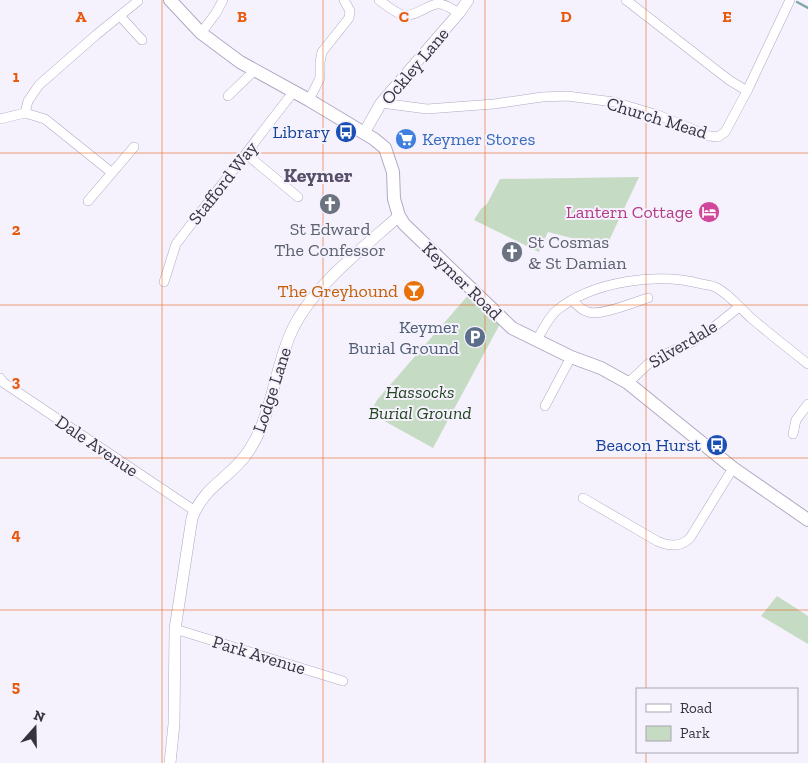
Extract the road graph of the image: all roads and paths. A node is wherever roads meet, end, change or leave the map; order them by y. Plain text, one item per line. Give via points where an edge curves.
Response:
1 (170, 0) edge
2 (223, 0) edge
3 (344, 0) edge
4 (380, 0) edge
5 (468, 0) edge
6 (627, 0) edge
7 (790, 0) edge
8 (138, 1) dead end
9 (459, 14) junction
10 (120, 16) junction
11 (201, 33) junction
12 (142, 40) dead end
13 (254, 71) junction
14 (294, 91) junction
15 (747, 91) junction
16 (228, 96) dead end
17 (310, 100) junction
18 (381, 103) junction
19 (25, 113) junction
20 (0, 119) edge
21 (364, 133) junction
22 (134, 147) dead end
23 (246, 154) junction
24 (112, 172) junction
25 (298, 197) dead end
26 (88, 201) dead end
27 (399, 216) junction
28 (164, 282) dead end
29 (648, 298) dead end
30 (572, 300) junction
31 (739, 307) junction
32 (537, 340) junction
33 (571, 357) junction
34 (808, 364) edge
35 (0, 378) edge
36 (628, 383) junction
37 (808, 404) edge
38 (546, 406) dead end
39 (793, 434) dead end
40 (734, 468) junction
41 (583, 498) dead end
42 (195, 511) junction
43 (808, 520) edge
44 (175, 629) junction
45 (343, 681) dead end
46 (170, 763) edge

1 - 11 main road, Keymer Road
2 - 11 street
3 - 17 street via 350,11 349,18 322,52 320,78
4 - 9 street via 402,14 422,11 437,4
5 - 9 street, Ockley Lane
6 - 15 street
7 - 15 street, Church Mead
8 - 10 street
9 - 18 street, Ockley Lane
10 - 12 street
10 - 19 street via 39,85 28,101
11 - 13 main road, Keymer Road
13 - 14 main road, Keymer Road
13 - 16 street
14 - 17 main road, Keymer Road
14 - 23 street, Stafford Way
15 - 18 street, Church Mead via 725,132 718,137 614,102 567,96 427,109
17 - 21 main road, Keymer Road
18 - 21 street, Ockley Lane
19 - 20 street
19 - 24 street via 45,119
21 - 27 main road, Keymer Road via 384,148 393,172 394,199
22 - 24 street
23 - 25 street
23 - 28 street, Stafford Way via 176,244
24 - 26 street
27 - 32 main road, Keymer Road via 411,232 497,315 512,328
27 - 42 street, Lodge Lane via 330,278 299,315 285,349 262,428 241,461 203,496
29 - 30 street via 594,312 579,308
30 - 31 street via 608,286 658,278 684,279 715,287
30 - 32 street via 555,312
31 - 34 street
31 - 36 street, Silverdale via 710,331 654,360
32 - 33 main road, Keymer Road
33 - 36 main road, Keymer Road
33 - 38 street
35 - 42 street, Dale Avenue
36 - 40 main road, Keymer Road
37 - 39 street via 796,420
40 - 41 street via 690,538 674,546 657,541
40 - 43 main road, Keymer Road
42 - 44 street, Lodge Lane
44 - 45 street, Park Avenue
44 - 46 street, Lodge Lane via 174,724

